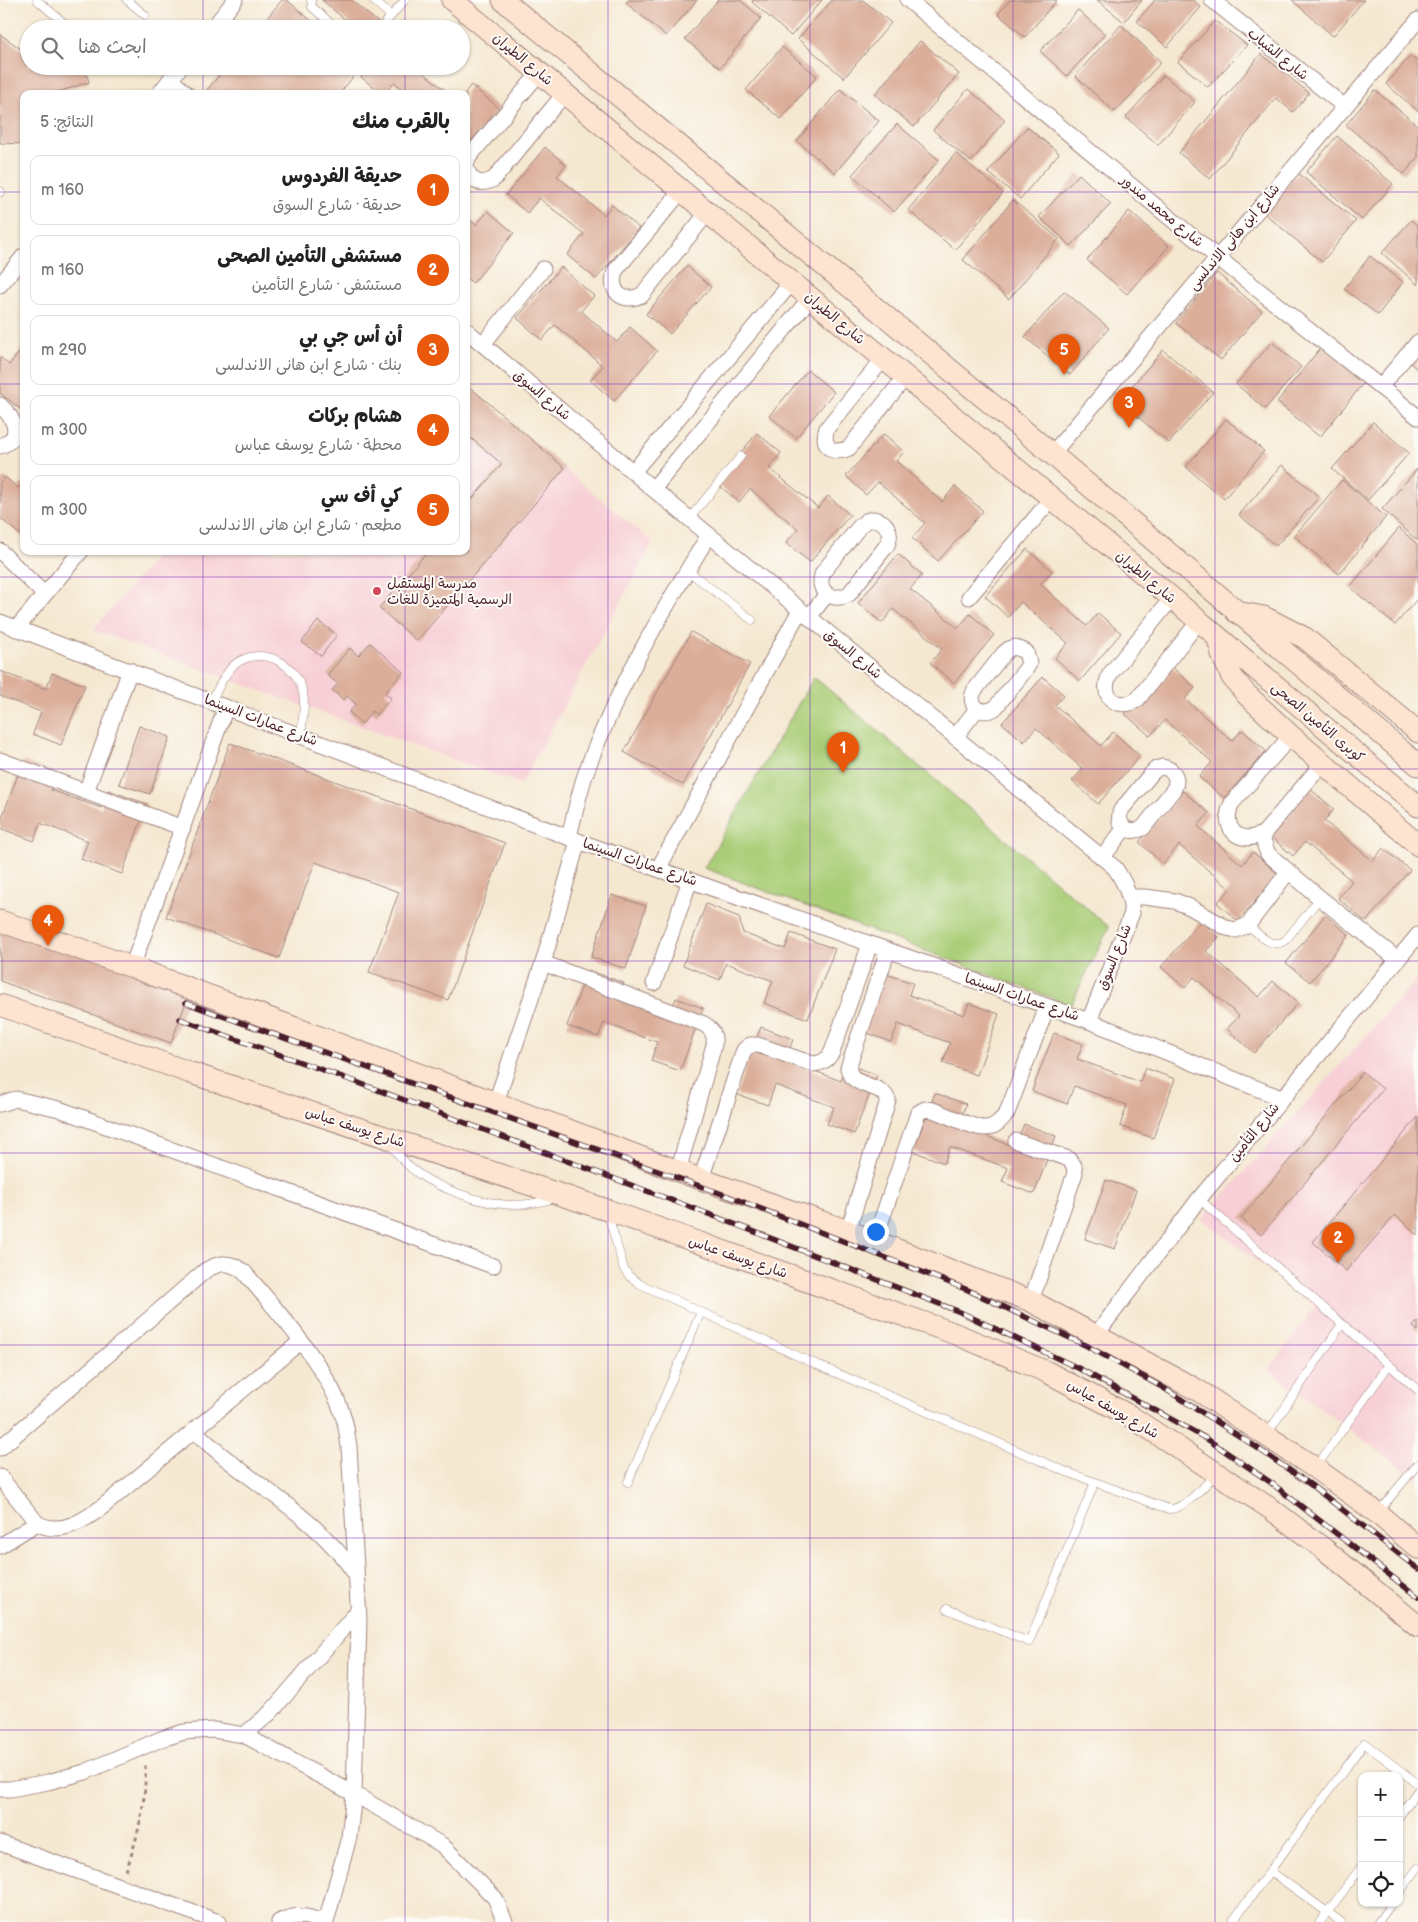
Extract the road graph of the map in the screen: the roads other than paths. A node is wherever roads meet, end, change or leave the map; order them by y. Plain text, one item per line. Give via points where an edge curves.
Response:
1 (37, 0) edge
2 (128, 0) edge
3 (235, 0) edge
4 (311, 0) edge
5 (373, 0) edge
6 (405, 0) edge
7 (452, 0) edge
8 (503, 0) edge
9 (908, 0) edge
10 (1212, 0) edge
11 (145, 15) dead end
12 (391, 16) junction
13 (60, 20) edge
14 (219, 20) edge
15 (327, 20) edge
16 (388, 20) edge
17 (1418, 20) edge
18 (540, 72) junction
19 (173, 75) edge
20 (170, 79) junction
21 (161, 90) edge
22 (182, 90) edge
23 (565, 94) junction
24 (1345, 108) junction
25 (470, 156) edge
26 (470, 177) edge
27 (682, 190) junction
28 (708, 212) junction
29 (1217, 257) junction
30 (20, 261) edge
31 (543, 270) dead end
32 (792, 282) junction
33 (0, 285) edge
34 (811, 297) junction
35 (470, 333) edge
36 (1418, 342) edge
37 (483, 344) junction
38 (884, 358) junction
39 (906, 376) junction
40 (1380, 386) junction
41 (0, 405) edge
42 (1418, 417) edge
43 (19, 426) edge
44 (0, 446) edge
45 (1052, 454) junction
46 (741, 456) dead end
47 (633, 472) junction
48 (653, 489) junction
49 (1052, 498) junction
50 (689, 519) junction
51 (709, 535) junction
52 (0, 551) edge
53 (77, 555) edge
54 (687, 570) junction
55 (44, 594) junction
56 (826, 594) junction
57 (969, 597) dead end
58 (1172, 598) junction
59 (1236, 612) junction
60 (804, 614) junction
61 (752, 620) dead end
62 (1199, 621) junction
63 (0, 622) edge
64 (16, 629) junction
65 (1217, 636) junction
66 (130, 670) junction
67 (211, 701) junction
68 (226, 707) junction
69 (977, 709) dead end
70 (1418, 732) edge
71 (301, 736) junction
72 (1291, 736) junction
73 (955, 737) junction
74 (0, 760) edge
75 (1323, 763) junction
76 (1418, 765) edge
77 (86, 792) junction
78 (1418, 806) edge
79 (183, 828) junction
80 (1124, 829) dead end
81 (1264, 833) junction
82 (573, 839) junction
83 (1418, 844) edge
84 (1103, 857) junction
85 (658, 869) junction
86 (1288, 872) junction
87 (690, 880) junction
88 (1130, 897) junction
89 (1320, 898) junction
90 (0, 920) edge
91 (1248, 925) junction
92 (1418, 935) edge
93 (870, 944) junction
94 (888, 950) junction
95 (1397, 959) junction
96 (543, 963) junction
97 (132, 967) junction
98 (654, 983) dead end
99 (0, 1005) edge
100 (1047, 1006) junction
101 (1088, 1021) junction
102 (1281, 1098) junction
103 (496, 1102) junction
104 (0, 1104) edge
105 (386, 1137) junction
106 (1016, 1141) dead end
107 (678, 1171) junction
108 (701, 1179) junction
109 (563, 1196) junction
110 (1199, 1199) junction
111 (607, 1210) junction
112 (848, 1231) junction
113 (874, 1242) junction
114 (493, 1266) dead end
115 (1031, 1301) junction
116 (701, 1312) junction
117 (1342, 1324) junction
118 (1096, 1335) junction
119 (300, 1342) junction
120 (1389, 1365) junction
121 (1418, 1390) edge
122 (195, 1431) junction
123 (1266, 1434) junction
124 (0, 1448) edge
125 (1418, 1464) edge
126 (1315, 1468) junction
127 (1218, 1473) junction
128 (0, 1477) edge
129 (628, 1482) dead end
130 (1095, 1482) junction
131 (1377, 1514) junction
132 (37, 1523) junction
133 (0, 1546) edge
134 (1418, 1548) edge
135 (356, 1576) junction
136 (947, 1610) dead end
137 (358, 1611) junction
138 (1418, 1626) edge
139 (244, 1735) junction
140 (1418, 1784) edge
141 (0, 1789) edge
142 (1418, 1790) edge
143 (354, 1794) junction
144 (1403, 1811) edge
145 (0, 1843) edge
146 (1418, 1868) edge
147 (1270, 1871) junction
148 (1358, 1871) edge
149 (1403, 1888) edge
150 (1389, 1907) edge
151 (1327, 1912) junction
152 (218, 1922) edge
153 (279, 1922) edge
154 (321, 1922) edge
155 (326, 1922) edge
156 (505, 1922) edge
157 (1232, 1922) edge
158 (1320, 1922) edge
159 (1341, 1922) edge
160 (1378, 1922) edge

1 - 13 lane
2 - 11 lane
3 - 14 street
4 - 15 lane via 312,7
5 - 12 lane
6 - 12 lane
7 - 18 main road, شارع الطيران
8 - 45 main road
9 - 29 street, شارع محمد مندور
10 - 24 street, شارع الشباب
12 - 16 lane
17 - 24 street, شارع ابن هانى الاندلسى
18 - 23 main road, شارع الطيران
18 - 25 street
19 - 20 street
20 - 21 street
20 - 22 street
23 - 26 street via 494,179 486,184
23 - 27 main road, شارع الطيران
24 - 29 street, شارع ابن هانى الاندلسى
27 - 28 main road, شارع الطيران
27 - 28 street via 616,271 612,281 622,297 633,299 642,295
28 - 32 main road, شارع الطيران
29 - 40 street, شارع محمد مندور
29 - 45 street, شارع ابن هانى الاندلسى
30 - 33 street
31 - 37 street
32 - 34 main road, شارع الطيران
32 - 47 street
34 - 38 main road, شارع الطيران
34 - 48 street
35 - 37 street, شارع السوق
36 - 40 street
37 - 47 street, شارع السوق
38 - 39 main road, شارع الطيران
38 - 39 street via 827,428 824,436 833,450 849,448
39 - 49 main road, شارع الطيران
40 - 42 street, شارع محمد مندور
41 - 43 street
43 - 44 street via 7,444
45 - 59 main road
46 - 50 lane
47 - 48 street, شارع السوق
48 - 50 street, شارع السوق
49 - 57 street
49 - 58 main road, شارع الطيران
50 - 51 street, شارع السوق
51 - 54 street
51 - 60 street, شارع السوق
52 - 55 street
53 - 55 street
54 - 61 lane
54 - 82 street via 617,699 589,765
55 - 64 street
56 - 56 street via 820,580 823,572 860,526 873,519 886,524 890,531 887,546 850,594 842,598
56 - 60 street
58 - 62 main road, شارع الطيران
58 - 62 street via 1110,674 1106,683 1112,700 1120,704 1137,700
59 - 70 main road via 1264,616 1305,638
59 - 76 main road
60 - 73 street, شارع السوق
60 - 85 street
62 - 65 main road, شارع الطيران
63 - 64 street, شارع عمارات السينما
64 - 66 street, شارع عمارات السينما
65 - 72 main road via 1232,677
65 - 78 main road, كوبرى التأمين الصحى
66 - 67 street, شارع عمارات السينما
66 - 77 street
67 - 68 street, شارع عمارات السينما
67 - 71 lane via 232,666 256,656 270,656 285,663 297,677 304,693
68 - 71 street, شارع عمارات السينما
68 - 79 street
69 - 73 street
71 - 82 street, شارع عمارات السينما
72 - 75 main road
72 - 81 street via 1232,803 1227,813 1233,833 1243,838 1254,838
73 - 84 street, شارع السوق
74 - 77 street
75 - 81 street
75 - 83 main road
77 - 79 street
79 - 97 street
80 - 84 street
81 - 86 street via 1268,854
82 - 85 street, شارع عمارات السينما
82 - 96 street
84 - 88 street, شارع السوق via 1124,881
85 - 87 street, شارع عمارات السينما
86 - 89 street
86 - 91 street
87 - 93 street, شارع عمارات السينما
87 - 98 street
88 - 91 street via 1175,901 1227,928 1236,930
88 - 101 street, شارع السوق via 1132,913
89 - 91 lane via 1285,941 1278,945
89 - 95 street
90 - 97 main road
92 - 95 street, شارع التأمين
93 - 94 street, شارع عمارات السينما
93 - 108 street via 828,1059 813,1064 758,1044 744,1050
94 - 100 street, شارع عمارات السينما
94 - 112 street via 848,1068 856,1081 879,1090 888,1100
95 - 102 street, شارع التأمين
96 - 103 street
96 - 107 street via 711,1029 714,1045
97 - 103 main road
99 - 105 main road, شارع يوسف عباس via 191,1073
100 - 101 street, شارع عمارات السينما
100 - 113 street via 1007,1113 1001,1121 984,1129 933,1110 925,1109 918,1113
101 - 102 street, شارع عمارات السينما
102 - 110 street, شارع التأمين
103 - 107 main road
104 - 114 street via 16,1099 59,1109
105 - 109 main road, شارع يوسف عباس
105 - 109 lane via 401,1159 423,1178 486,1202 526,1205
106 - 115 street via 1068,1159 1075,1173
107 - 108 main road
108 - 112 main road
109 - 111 main road, شارع يوسف عباس
110 - 117 lane
110 - 118 street, شارع التأمين
111 - 116 lane via 620,1257 629,1276
111 - 127 main road, شارع يوسف عباس via 1004,1353 1130,1416
112 - 113 main road
113 - 115 main road
115 - 118 main road
116 - 129 lane
116 - 130 lane via 812,1363
117 - 120 lane
117 - 123 lane
118 - 123 main road via 1199,1391
119 - 122 street
119 - 124 street via 244,1272 235,1265 218,1263
119 - 135 street via 321,1371 345,1420
120 - 121 lane
120 - 126 lane
122 - 132 street via 89,1517 58,1528
122 - 135 street via 331,1542
123 - 126 main road
125 - 131 lane
126 - 131 main road
127 - 130 lane via 1184,1505 1174,1510
127 - 138 main road, شارع يوسف عباس via 1324,1548
128 - 132 street
130 - 136 lane via 1029,1642
131 - 134 main road
132 - 133 street
135 - 137 street
137 - 139 street via 270,1713
137 - 143 street
139 - 141 street via 214,1730 184,1732 85,1772 48,1782
139 - 143 street
140 - 147 lane via 1364,1743
142 - 144 lane
143 - 155 street via 349,1837
143 - 156 street via 442,1845 495,1898
145 - 152 street
146 - 149 lane
147 - 151 lane
147 - 157 lane
148 - 151 lane
150 - 160 lane
151 - 158 lane
151 - 159 lane
153 - 154 street via 299,1916

